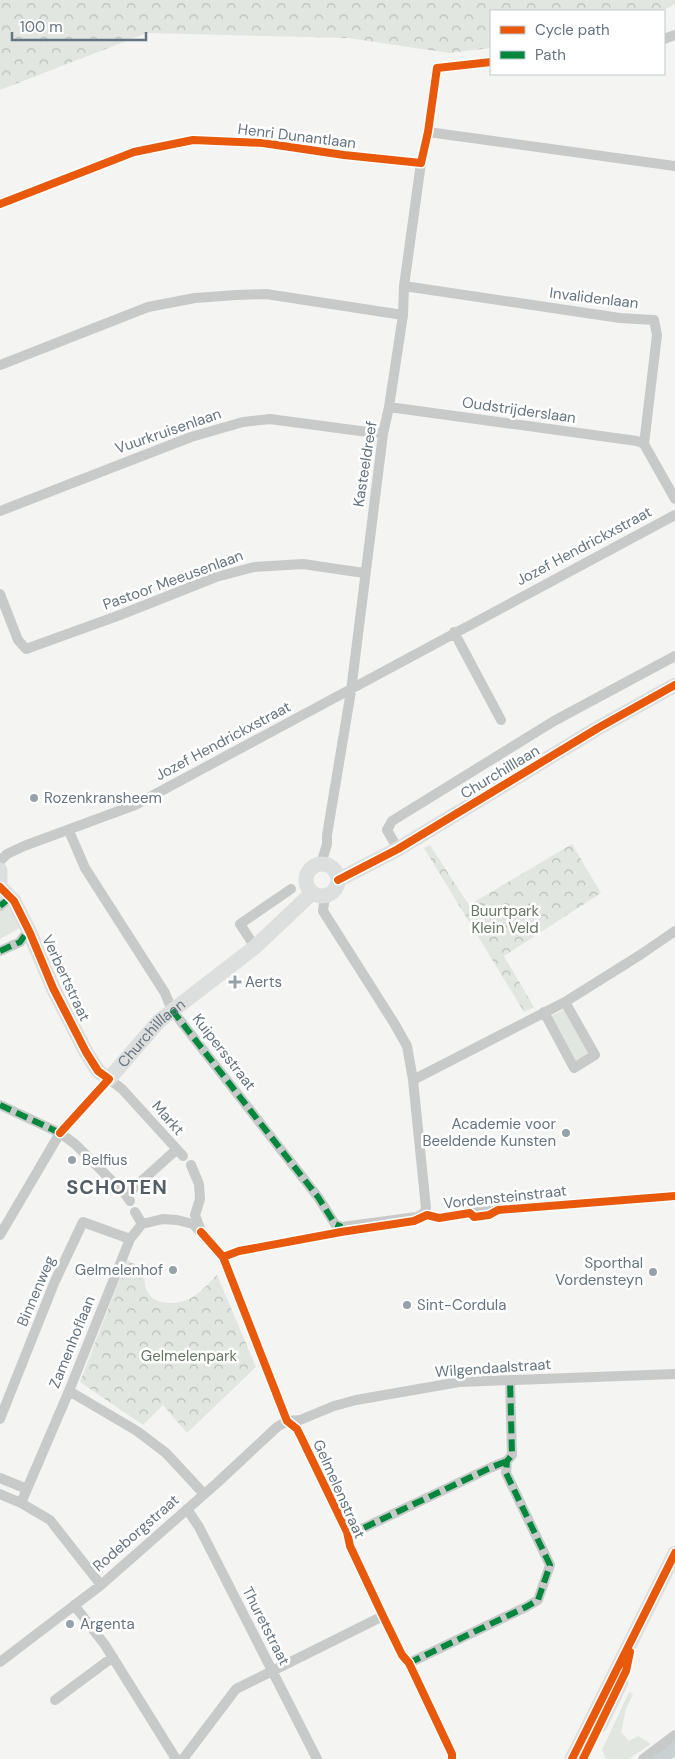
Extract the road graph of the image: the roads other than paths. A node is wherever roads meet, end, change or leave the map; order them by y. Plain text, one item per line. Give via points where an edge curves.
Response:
1 (490, 62) edge
2 (428, 132) junction
3 (421, 164) junction
4 (675, 166) edge
5 (0, 204) edge
6 (404, 286) junction
7 (403, 315) junction
8 (0, 365) edge
9 (389, 407) junction
10 (384, 434) junction
11 (644, 444) junction
12 (675, 499) edge
13 (0, 511) edge
14 (675, 515) edge
15 (364, 573) junction
16 (0, 597) edge
17 (454, 632) junction
18 (675, 656) edge
19 (675, 685) edge
20 (351, 691) junction
21 (502, 720) dead end
22 (69, 831) junction
23 (398, 849) junction
24 (0, 861) edge
25 (322, 864) junction
26 (0, 870) edge
27 (338, 880) junction
28 (0, 882) edge
29 (291, 889) dead end
30 (318, 895) junction
31 (4, 897) edge
32 (675, 931) edge
33 (30, 933) junction
34 (255, 947) junction
35 (0, 951) edge
36 (565, 1002) junction
37 (172, 1010) junction
38 (544, 1012) junction
39 (110, 1079) junction
40 (413, 1080) junction
41 (0, 1105) edge
42 (60, 1133) junction
43 (191, 1165) dead end
44 (675, 1196) edge
45 (135, 1212) dead end
46 (142, 1224) junction
47 (201, 1232) junction
48 (0, 1235) edge
49 (130, 1239) junction
50 (223, 1258) junction
51 (675, 1374) edge
52 (510, 1380) junction
53 (69, 1390) junction
54 (0, 1418) edge
55 (287, 1421) junction
56 (507, 1461) junction
57 (0, 1478) edge
58 (27, 1489) junction
59 (0, 1494) edge
60 (204, 1494) junction
61 (21, 1503) junction
62 (187, 1509) junction
63 (347, 1532) junction
64 (675, 1553) edge
65 (101, 1585) junction
66 (74, 1605) junction
67 (383, 1616) junction
68 (633, 1638) junction
69 (113, 1658) junction
70 (0, 1662) edge
71 (409, 1663) junction
72 (273, 1671) junction
73 (55, 1700) dead end
74 (675, 1735) edge
75 (176, 1759) edge
76 (183, 1759) edge
77 (316, 1759) edge
78 (452, 1759) edge
79 (572, 1759) edge
80 (583, 1759) edge
81 (643, 1759) edge

1 - 2 street, Kasteeldreef via 437,68
2 - 3 street, Kasteeldreef
2 - 4 street
3 - 5 street, Henri Dunantlaan via 263,143 193,140 134,152
3 - 6 street, Kasteeldreef
6 - 7 street, Kasteeldreef
6 - 11 street, Invalidenlaan via 620,318 654,320 657,335
7 - 8 street via 266,294 195,298 148,308
7 - 9 street, Kasteeldreef
9 - 10 street, Kasteeldreef
9 - 11 street, Oudstrijderslaan via 637,440
10 - 13 street, Vuurkruisenlaan via 270,419 243,422 191,437
10 - 15 street, Kasteeldreef
11 - 12 street
14 - 17 street, Jozef Hendrickxstraat
15 - 16 street, Pastoor Meeusenlaan via 303,564 254,567 216,577 26,649 18,640
15 - 20 street, Kasteeldreef
17 - 20 street, Jozef Hendrickxstraat
17 - 21 street
18 - 23 street, Churchilllaan via 554,722 392,821 386,830
19 - 23 street, Churchilllaan
20 - 22 street, Jozef Hendrickxstraat via 135,806
20 - 25 street, Kasteeldreef
22 - 24 street, Jozef Hendrickxstraat via 15,850
22 - 37 street, Kuipersstraat via 85,868 165,993
23 - 27 street, Churchilllaan
25 - 27 street via 331,867
25 - 30 street via 307,873 306,884
26 - 28 street
27 - 30 street via 334,890
29 - 34 street via 240,924
30 - 34 street, Churchilllaan
30 - 40 street via 323,911 406,1046
31 - 33 street, Verbertstraat
32 - 36 street
33 - 35 street via 20,942
33 - 39 street, Verbertstraat via 53,988 86,1052 98,1071
34 - 37 street, Churchilllaan
36 - 38 street
36 - 38 street via 595,1055 574,1068
37 - 39 street, Churchilllaan via 159,1020
37 - 40 street, Kuipersstraat via 318,1197 335,1224 342,1227 417,1217 424,1213
38 - 40 street
39 - 42 street, Churchilllaan
39 - 42 street, Markt via 180,1153 128,1198
41 - 42 street, Markt
42 - 48 street, Churchilllaan
43 - 47 street via 199,1184 200,1199 195,1215
44 - 50 street, Vordensteinstraat via 498,1210 474,1217 470,1213 439,1218 427,1215 414,1221 239,1251
45 - 46 street
46 - 47 street via 177,1220 193,1224
46 - 49 street, Zamenhoflaan
47 - 50 street, Gelmelenstraat
49 - 53 street, Zamenhoflaan
49 - 54 street, Binnenweg via 83,1222 55,1281
50 - 55 street, Gelmelenstraat
51 - 52 street, Wilgendaalstraat
52 - 55 street, Wilgendaalstraat via 459,1382 391,1393
52 - 56 street via 512,1455
53 - 58 street, Zamenhoflaan
53 - 60 street via 137,1430 182,1468
55 - 60 street, Rodeborgstraat
55 - 63 street, Gelmelenstraat via 297,1429
56 - 63 street via 355,1532
56 - 71 street via 506,1473 550,1566 538,1600
57 - 58 street
58 - 61 street, Zamenhoflaan
59 - 61 street
60 - 62 street, Rodeborgstraat
61 - 65 street via 50,1520
62 - 65 street, Rodeborgstraat
62 - 72 street, Thuretstraat
63 - 67 street, Gelmelenstraat via 350,1546
64 - 68 street
65 - 66 street, Rodeborgstraat
66 - 69 street
66 - 70 street, Rodeborgstraat
67 - 71 street, Gelmelenstraat
67 - 72 street
68 - 79 street
68 - 80 street via 626,1671
69 - 73 street
69 - 75 street
71 - 78 street, Gelmelenstraat
72 - 76 street via 236,1689
72 - 77 street, Thuretstraat
74 - 81 street

